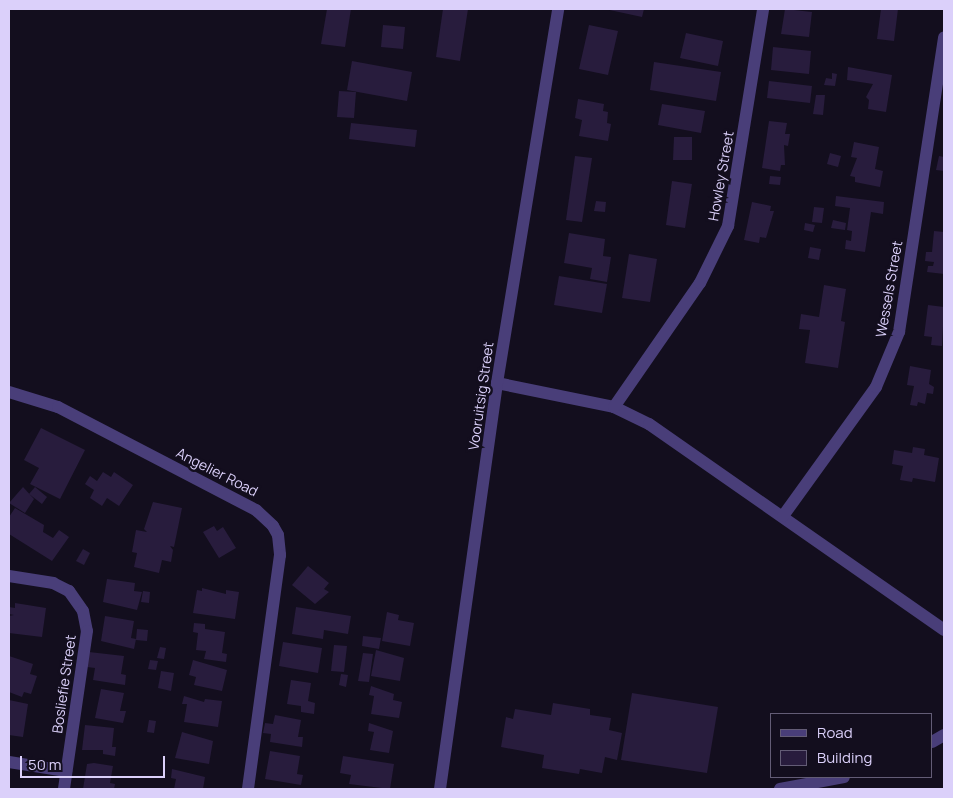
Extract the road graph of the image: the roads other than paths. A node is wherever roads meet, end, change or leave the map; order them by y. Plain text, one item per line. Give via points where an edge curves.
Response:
1 (558, 9) edge
2 (763, 9) edge
3 (944, 37) edge
4 (497, 383) junction
5 (9, 392) edge
6 (614, 407) junction
7 (783, 516) junction
8 (9, 576) edge
9 (944, 630) edge
10 (944, 735) edge
11 (933, 741) edge
12 (9, 762) edge
13 (66, 771) junction
14 (839, 778) edge
15 (64, 789) edge
16 (248, 789) edge
17 (440, 789) edge
18 (780, 789) edge

1 - 4 street, Vooruitsig Street
2 - 6 street, Howley Street via 728,226 700,283
3 - 7 street, Wessels Street via 899,332 876,387
4 - 6 street
4 - 17 street, Vooruitsig Street
5 - 16 street, Angelier Road via 58,407 256,510 273,526 278,535 280,555
6 - 7 street via 676,440
7 - 9 street
8 - 13 street, Bosliefie Street via 54,583 69,592 83,611 87,631
10 - 11 street
12 - 13 street
13 - 15 street, Bosliefie Street
14 - 18 street

